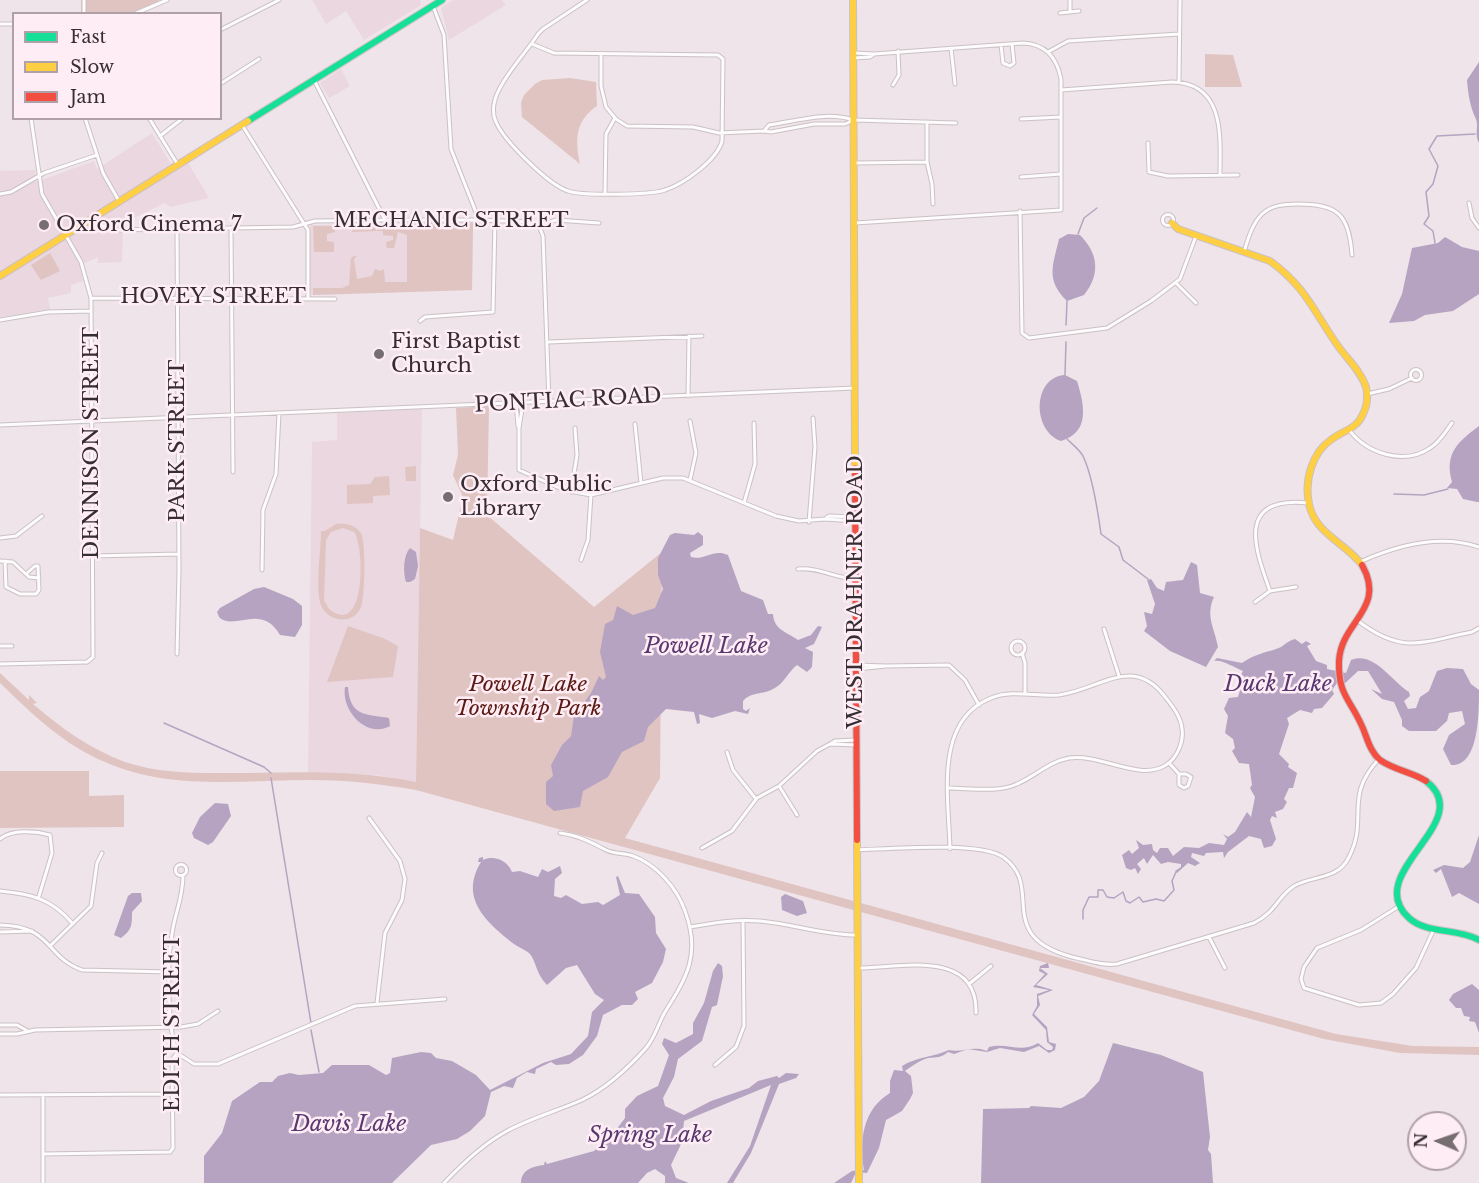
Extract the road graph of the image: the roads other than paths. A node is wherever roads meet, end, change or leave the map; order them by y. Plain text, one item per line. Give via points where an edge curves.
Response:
1 (167, 0) edge
2 (279, 0) edge
3 (442, 0) edge
4 (587, 0) edge
5 (853, 0) edge
6 (1070, 0) edge
7 (1180, 0) edge
8 (431, 7) junction
9 (1079, 11) dead end
10 (139, 12) edge
11 (1071, 12) junction
12 (1060, 13) dead end
13 (222, 29) edge
14 (1179, 34) junction
15 (532, 44) junction
16 (1012, 44) junction
17 (1001, 45) junction
18 (951, 48) junction
19 (898, 51) junction
20 (1048, 52) junction
21 (602, 54) junction
22 (854, 55) junction
23 (259, 59) dead end
24 (314, 80) junction
25 (1179, 82) junction
26 (222, 83) edge
27 (955, 84) dead end
28 (893, 85) dead end
29 (1061, 90) junction
30 (819, 117) junction
31 (1061, 117) junction
32 (615, 118) junction
33 (1021, 119) dead end
34 (31, 120) edge
35 (87, 120) edge
36 (150, 120) edge
37 (180, 120) edge
38 (854, 120) junction
39 (927, 122) junction
40 (956, 123) dead end
41 (819, 124) junction
42 (242, 125) junction
43 (764, 131) junction
44 (723, 133) junction
45 (160, 136) junction
46 (1148, 143) dead end
47 (97, 155) junction
48 (927, 162) junction
49 (855, 164) junction
50 (178, 165) junction
51 (1061, 174) junction
52 (1220, 175) junction
53 (1238, 175) dead end
54 (39, 176) junction
55 (1021, 177) dead end
56 (605, 193) junction
57 (0, 194) edge
58 (119, 201) junction
59 (1469, 203) dead end
60 (933, 204) dead end
61 (1020, 211) junction
62 (93, 217) junction
63 (386, 220) junction
64 (479, 220) junction
65 (495, 221) junction
66 (599, 223) dead end
67 (855, 223) junction
68 (1172, 223) dead end
69 (304, 224) junction
70 (539, 226) junction
71 (231, 228) junction
72 (1479, 228) edge
73 (177, 229) junction
74 (66, 234) junction
75 (1197, 235) junction
76 (1244, 252) junction
77 (1352, 255) dead end
78 (0, 276) edge
79 (1176, 283) junction
80 (177, 297) junction
81 (308, 297) junction
82 (91, 298) junction
83 (232, 298) junction
84 (335, 298) dead end
85 (1196, 303) dead end
86 (92, 311) junction
87 (0, 320) edge
88 (420, 321) dead end
89 (689, 336) junction
90 (702, 336) dead end
91 (549, 342) junction
92 (1412, 378) dead end
93 (856, 388) junction
94 (1367, 394) junction
95 (688, 396) junction
96 (549, 402) junction
97 (523, 403) junction
98 (516, 404) junction
99 (279, 414) junction
100 (232, 416) junction
101 (177, 418) junction
102 (813, 418) dead end
103 (690, 421) dead end
104 (92, 422) junction
105 (754, 423) dead end
106 (1452, 423) dead end
107 (635, 424) dead end
108 (0, 425) edge
109 (519, 428) junction
110 (575, 428) dead end
111 (1350, 431) junction
112 (233, 472) dead end
113 (690, 480) junction
114 (641, 483) junction
115 (572, 492) junction
116 (591, 495) junction
117 (744, 503) junction
118 (1308, 503) junction
119 (42, 516) dead end
120 (855, 519) junction
121 (809, 522) junction
122 (0, 538) edge
123 (1479, 547) edge
124 (178, 554) junction
125 (92, 556) junction
126 (581, 560) dead end
127 (2, 561) edge
128 (1362, 561) junction
129 (798, 569) dead end
130 (262, 570) dead end
131 (26, 574) junction
132 (39, 578) junction
133 (855, 579) junction
134 (1296, 587) dead end
135 (1270, 591) junction
136 (1255, 602) dead end
137 (1358, 621) junction
138 (1479, 628) edge
139 (1104, 629) dead end
140 (0, 646) edge
141 (12, 646) dead end
142 (177, 654) dead end
143 (1022, 654) junction
144 (0, 664) edge
145 (855, 667) junction
146 (1119, 676) junction
147 (1024, 694) junction
148 (979, 705) junction
149 (856, 743) junction
150 (727, 752) dead end
151 (1378, 759) junction
152 (1169, 763) junction
153 (1179, 774) junction
154 (779, 786) junction
155 (949, 788) junction
156 (756, 799) junction
157 (797, 815) dead end
158 (369, 818) dead end
159 (560, 833) dead end
160 (0, 839) edge
161 (702, 848) dead end
162 (950, 849) junction
163 (857, 850) junction
164 (102, 853) dead end
165 (183, 875) dead end
166 (0, 891) edge
167 (39, 897) junction
168 (1401, 904) junction
169 (743, 921) junction
170 (74, 924) junction
171 (0, 925) edge
172 (690, 927) junction
173 (1434, 928) junction
174 (32, 931) junction
175 (0, 932) edge
176 (858, 935) junction
177 (1209, 937) junction
178 (1479, 940) edge
179 (51, 945) junction
180 (991, 966) dead end
181 (858, 968) junction
182 (1225, 968) dead end
183 (171, 972) junction
184 (969, 984) junction
185 (445, 999) dead end
186 (378, 1003) junction
187 (218, 1011) dead end
188 (976, 1012) dead end
189 (0, 1025) edge
190 (170, 1028) junction
191 (27, 1030) junction
192 (0, 1034) edge
193 (177, 1053) junction
194 (715, 1065) dead end
195 (172, 1094) junction
196 (0, 1095) edge
197 (43, 1095) junction
198 (43, 1154) junction
199 (43, 1183) edge
200 (444, 1183) edge
201 (859, 1183) edge

1 - 10 street
2 - 13 street
3 - 8 street
4 - 15 street via 543,29
5 - 22 street, WEST DRAHNER ROAD
6 - 11 street
7 - 14 street
8 - 24 street
8 - 64 street via 444,35 451,149
9 - 11 street
11 - 12 street
14 - 20 street via 1068,41
14 - 25 street
15 - 21 street via 554,53
15 - 56 street via 495,96 496,123 524,156 557,184 575,193
16 - 17 street
16 - 17 street via 1014,63 1010,66 1003,63
16 - 20 street via 1031,44
17 - 18 street
18 - 19 street
18 - 27 street
19 - 22 street
19 - 28 street via 899,75
20 - 29 street via 1058,68
21 - 32 street via 602,97
21 - 44 street via 718,55 723,59
22 - 38 street, WEST DRAHNER ROAD
23 - 26 street
24 - 42 street
24 - 63 street
25 - 29 street
25 - 52 street via 1198,90 1214,106 1219,123
29 - 31 street
30 - 38 street
30 - 41 street
30 - 43 street via 770,125
31 - 33 street
31 - 51 street
32 - 44 street via 627,126 693,127
32 - 56 street via 605,144
34 - 54 street, DENNISON STREET
35 - 47 street
36 - 45 street
37 - 45 street
38 - 39 street
38 - 41 street
38 - 49 street, WEST DRAHNER ROAD
39 - 40 street
39 - 48 street
41 - 43 street
42 - 50 street
42 - 69 street
43 - 44 street
44 - 56 street via 721,147 712,159 666,190
45 - 50 street
46 - 52 street via 1149,172 1168,176
47 - 54 street
47 - 58 street
48 - 49 street
48 - 60 street
49 - 67 street, WEST DRAHNER ROAD
50 - 58 street
51 - 55 street
51 - 61 street via 1062,210
52 - 53 street
54 - 57 street
54 - 74 street, DENNISON STREET via 44,199
58 - 62 street
59 - 72 street
61 - 67 street
61 - 79 street via 1022,333 1027,337 1107,328
62 - 73 street, MECHANIC STREET via 109,229
62 - 74 street
63 - 64 street, MECHANIC STREET
63 - 69 street, MECHANIC STREET
64 - 65 street, MECHANIC STREET
65 - 70 street, MECHANIC STREET
65 - 88 street via 493,312 425,317
66 - 70 street, MECHANIC STREET via 552,220
67 - 93 street, WEST DRAHNER ROAD
68 - 75 street
69 - 71 street, MECHANIC STREET
69 - 81 street via 308,230
70 - 91 street via 543,236
71 - 73 street, MECHANIC STREET
71 - 83 street
73 - 80 street, PARK STREET
74 - 78 street
74 - 82 street, DENNISON STREET via 82,265
75 - 76 street
75 - 79 street
76 - 77 street via 1256,222 1271,208 1320,204 1338,212 1346,222
76 - 94 street via 1270,261 1306,294
79 - 85 street
80 - 82 street, HOVEY STREET
80 - 83 street, HOVEY STREET
80 - 101 street, PARK STREET
81 - 83 street, HOVEY STREET
81 - 84 street, HOVEY STREET
82 - 86 street, DENNISON STREET
83 - 100 street
86 - 87 street via 48,312
86 - 104 street, DENNISON STREET
89 - 90 street
89 - 91 street
89 - 95 street
91 - 96 street
92 - 94 street
93 - 95 street, PONTIAC ROAD
93 - 120 street, WEST DRAHNER ROAD
94 - 111 street via 1362,418
95 - 96 street, PONTIAC ROAD
96 - 97 street, PONTIAC ROAD
97 - 98 street, PONTIAC ROAD
97 - 109 street
98 - 99 street, PONTIAC ROAD
98 - 109 street
99 - 100 street, PONTIAC ROAD
99 - 130 street via 276,477 263,510
100 - 101 street, PONTIAC ROAD
100 - 112 street
101 - 104 street, PONTIAC ROAD
101 - 124 street, PARK STREET
102 - 121 street via 815,447
103 - 113 street via 696,453
104 - 108 street, PONTIAC ROAD
104 - 125 street, DENNISON STREET
105 - 117 street via 756,464
106 - 111 street via 1433,447 1418,454 1378,453
107 - 114 street
109 - 115 street via 521,473
110 - 115 street via 577,455
111 - 118 street via 1327,442 1316,454
113 - 114 street via 663,477
113 - 117 street
114 - 116 street
115 - 116 street
116 - 126 street via 588,540
117 - 121 street via 782,518
118 - 128 street via 1319,526
118 - 135 street via 1276,504 1259,520 1254,546
119 - 122 street via 16,536
120 - 121 street via 829,516
120 - 133 street, WEST DRAHNER ROAD
123 - 128 street via 1463,542 1413,544
124 - 125 street
124 - 142 street, PARK STREET
125 - 144 street, DENNISON STREET via 93,657 87,662
127 - 131 street via 13,562
127 - 132 street via 5,585 18,593 37,593
128 - 137 street via 1370,590 1368,605
129 - 133 street via 811,568
131 - 132 street
131 - 132 street via 37,565
133 - 145 street, WEST DRAHNER ROAD
134 - 135 street
135 - 136 street
137 - 138 street via 1373,633 1406,645
137 - 151 street via 1343,643 1343,688 1347,703
139 - 146 street
140 - 141 street
143 - 143 street via 1012,651 1015,642 1024,646
143 - 147 street
145 - 148 street via 949,665 965,680
145 - 149 street, WEST DRAHNER ROAD
146 - 147 street via 1060,694
146 - 152 street via 1137,676 1152,682 1180,718 1181,743
147 - 148 street via 992,698
148 - 155 street via 966,716 952,740
149 - 154 street via 835,741 817,751
149 - 163 street, WEST DRAHNER ROAD
150 - 156 street via 734,770
151 - 168 street via 1429,784 1440,798 1442,809 1439,829 1414,852 1404,871 1399,885
151 - 177 street via 1361,782 1351,855 1340,870 1294,887 1263,918
152 - 153 street
152 - 155 street via 1142,771 1081,757 1050,763 1005,787
153 - 153 street via 1191,777 1188,786 1179,785
154 - 156 street
154 - 157 street
155 - 162 street
156 - 161 street via 732,831
158 - 186 street via 400,861 405,879 402,900 385,933
159 - 172 street via 577,835 650,866 676,893
160 - 167 street via 5,834 49,834 52,853
162 - 163 street
162 - 177 street via 989,850 1009,862 1022,887 1027,928 1044,946 1057,952 1110,965
163 - 176 street, WEST DRAHNER ROAD
164 - 170 street via 91,906
165 - 183 street, EDITH STREET via 181,903 171,937
166 - 167 street
167 - 170 street via 53,904
168 - 173 street via 1415,923
168 - 173 street via 1361,930 1317,948 1304,967 1304,988 1359,1005 1381,1003 1416,968
169 - 172 street
169 - 176 street via 833,935
169 - 194 street via 744,1026 736,1047
170 - 179 street
171 - 174 street
172 - 200 street via 691,957 684,982 646,1049 591,1095 503,1133
173 - 178 street via 1463,931
174 - 175 street
174 - 179 street
176 - 181 street, WEST DRAHNER ROAD
177 - 182 street
179 - 183 street via 69,964 81,970
180 - 184 street
181 - 184 street via 912,964 942,967 954,971
181 - 201 street, WEST DRAHNER ROAD
183 - 190 street, EDITH STREET
184 - 188 street via 976,999
185 - 186 street
186 - 193 street via 346,1009 315,1026 218,1064 194,1064
187 - 190 street via 198,1024
189 - 191 street via 17,1025
190 - 191 street
190 - 193 street, EDITH STREET
191 - 192 street
193 - 195 street, EDITH STREET via 172,1060
195 - 197 street
195 - 198 street, EDITH STREET via 170,1152
196 - 197 street
197 - 198 street
198 - 199 street

